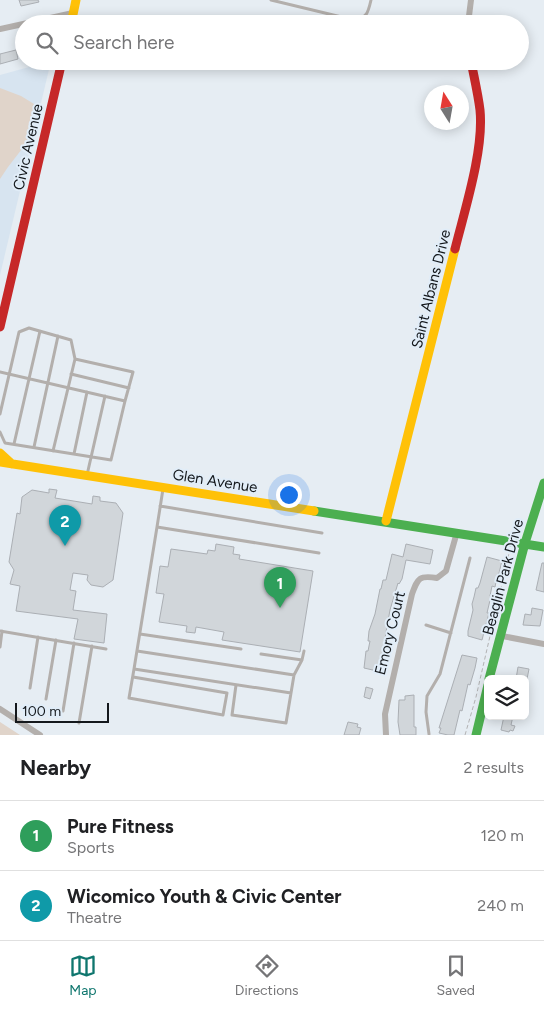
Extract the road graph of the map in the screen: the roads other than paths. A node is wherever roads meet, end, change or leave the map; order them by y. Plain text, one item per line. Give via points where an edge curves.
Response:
1 (76, 0) edge
2 (272, 0) edge
3 (371, 0) edge
4 (471, 0) edge
5 (73, 13) joint
6 (64, 15) edge
7 (334, 15) edge
8 (367, 15) edge
9 (469, 15) edge
10 (15, 26) edge
11 (0, 29) edge
12 (60, 70) edge
13 (473, 70) edge
14 (0, 327) edge
15 (40, 331) junction
16 (58, 336) junction
17 (75, 359) junction
18 (0, 372) edge
19 (9, 374) junction
20 (71, 374) junction
21 (29, 378) junction
22 (47, 382) junction
23 (67, 387) junction
24 (129, 388) junction
25 (87, 392) junction
26 (105, 396) junction
27 (125, 401) junction
28 (0, 414) edge
29 (0, 432) edge
30 (14, 444) junction
31 (34, 448) junction
32 (53, 451) junction
33 (0, 453) edge
34 (74, 454) junction
35 (91, 457) junction
36 (0, 462) edge
37 (12, 464) junction
38 (87, 475) junction
39 (544, 483) edge
40 (163, 487) junction
41 (160, 506) junction
42 (386, 521) junction
43 (158, 527) junction
44 (457, 532) junction
45 (322, 533) dead end
46 (524, 543) junction
47 (544, 547) edge
48 (319, 553) dead end
49 (470, 558) dead end
50 (426, 625) dead end
51 (1, 631) edge
52 (140, 634) junction
53 (450, 634) junction
54 (502, 636) junction
55 (38, 637) junction
56 (56, 640) junction
57 (74, 643) junction
58 (544, 644) edge
59 (92, 646) junction
60 (0, 647) edge
61 (106, 649) dead end
62 (241, 649) dead end
63 (137, 651) junction
64 (304, 651) dead end
65 (261, 654) dead end
66 (302, 660) junction
67 (134, 669) junction
68 (294, 675) junction
69 (490, 675) edge
70 (132, 677) junction
71 (236, 685) junction
72 (30, 688) dead end
73 (291, 693) junction
74 (46, 699) dead end
75 (484, 702) edge
76 (0, 709) edge
77 (63, 711) dead end
78 (79, 722) dead end
79 (429, 734) edge
80 (40, 735) edge
81 (386, 735) edge
82 (476, 735) edge

1 - 5 street
2 - 7 lane
3 - 8 lane
4 - 9 street
5 - 6 street
10 - 11 street
12 - 14 street, Civic Avenue
13 - 42 street, Saint Albans Drive via 480,110 479,144
15 - 16 lane
15 - 19 lane via 28,328 19,332
15 - 21 lane
16 - 17 lane via 72,340
16 - 22 lane
17 - 20 lane
17 - 24 lane via 133,372
18 - 19 lane
19 - 21 lane
19 - 28 lane
20 - 23 lane
20 - 24 lane
21 - 22 lane
21 - 30 lane
22 - 23 lane
22 - 31 lane
23 - 25 lane
23 - 32 lane
24 - 27 lane
25 - 26 lane
25 - 34 lane
26 - 27 lane
26 - 35 lane
27 - 35 lane via 112,460
29 - 30 lane via 5,443
30 - 31 lane
31 - 32 lane
32 - 34 lane
33 - 37 street
34 - 35 lane
35 - 38 lane
36 - 37 street, Glen Avenue
37 - 38 street, Glen Avenue
38 - 40 street, Glen Avenue
39 - 46 street, Beaglin Park Drive
40 - 41 lane
40 - 42 street, Glen Avenue
41 - 43 lane
41 - 45 lane
42 - 44 street, Glen Avenue
43 - 48 lane
43 - 52 lane
44 - 46 street, Glen Avenue
44 - 81 street, Emory Court via 446,571 437,578 419,579 412,594 385,714
46 - 47 street, Glen Avenue
46 - 54 street, Beaglin Park Drive
49 - 53 lane
50 - 53 lane
51 - 55 lane
51 - 60 lane
52 - 62 lane
52 - 63 lane
53 - 79 lane via 440,674 428,696
54 - 58 street
54 - 69 street, Beaglin Park Drive
55 - 56 lane
55 - 72 lane
56 - 57 lane
56 - 74 lane
57 - 59 lane
57 - 77 lane
59 - 61 lane
59 - 78 lane
63 - 67 lane
63 - 68 lane
64 - 66 lane
65 - 66 lane
66 - 68 lane
67 - 70 lane
67 - 71 lane
68 - 73 lane
70 - 70 lane via 129,698 223,715 227,693
71 - 73 lane
71 - 73 lane via 232,715 286,723
75 - 82 street
76 - 80 street

